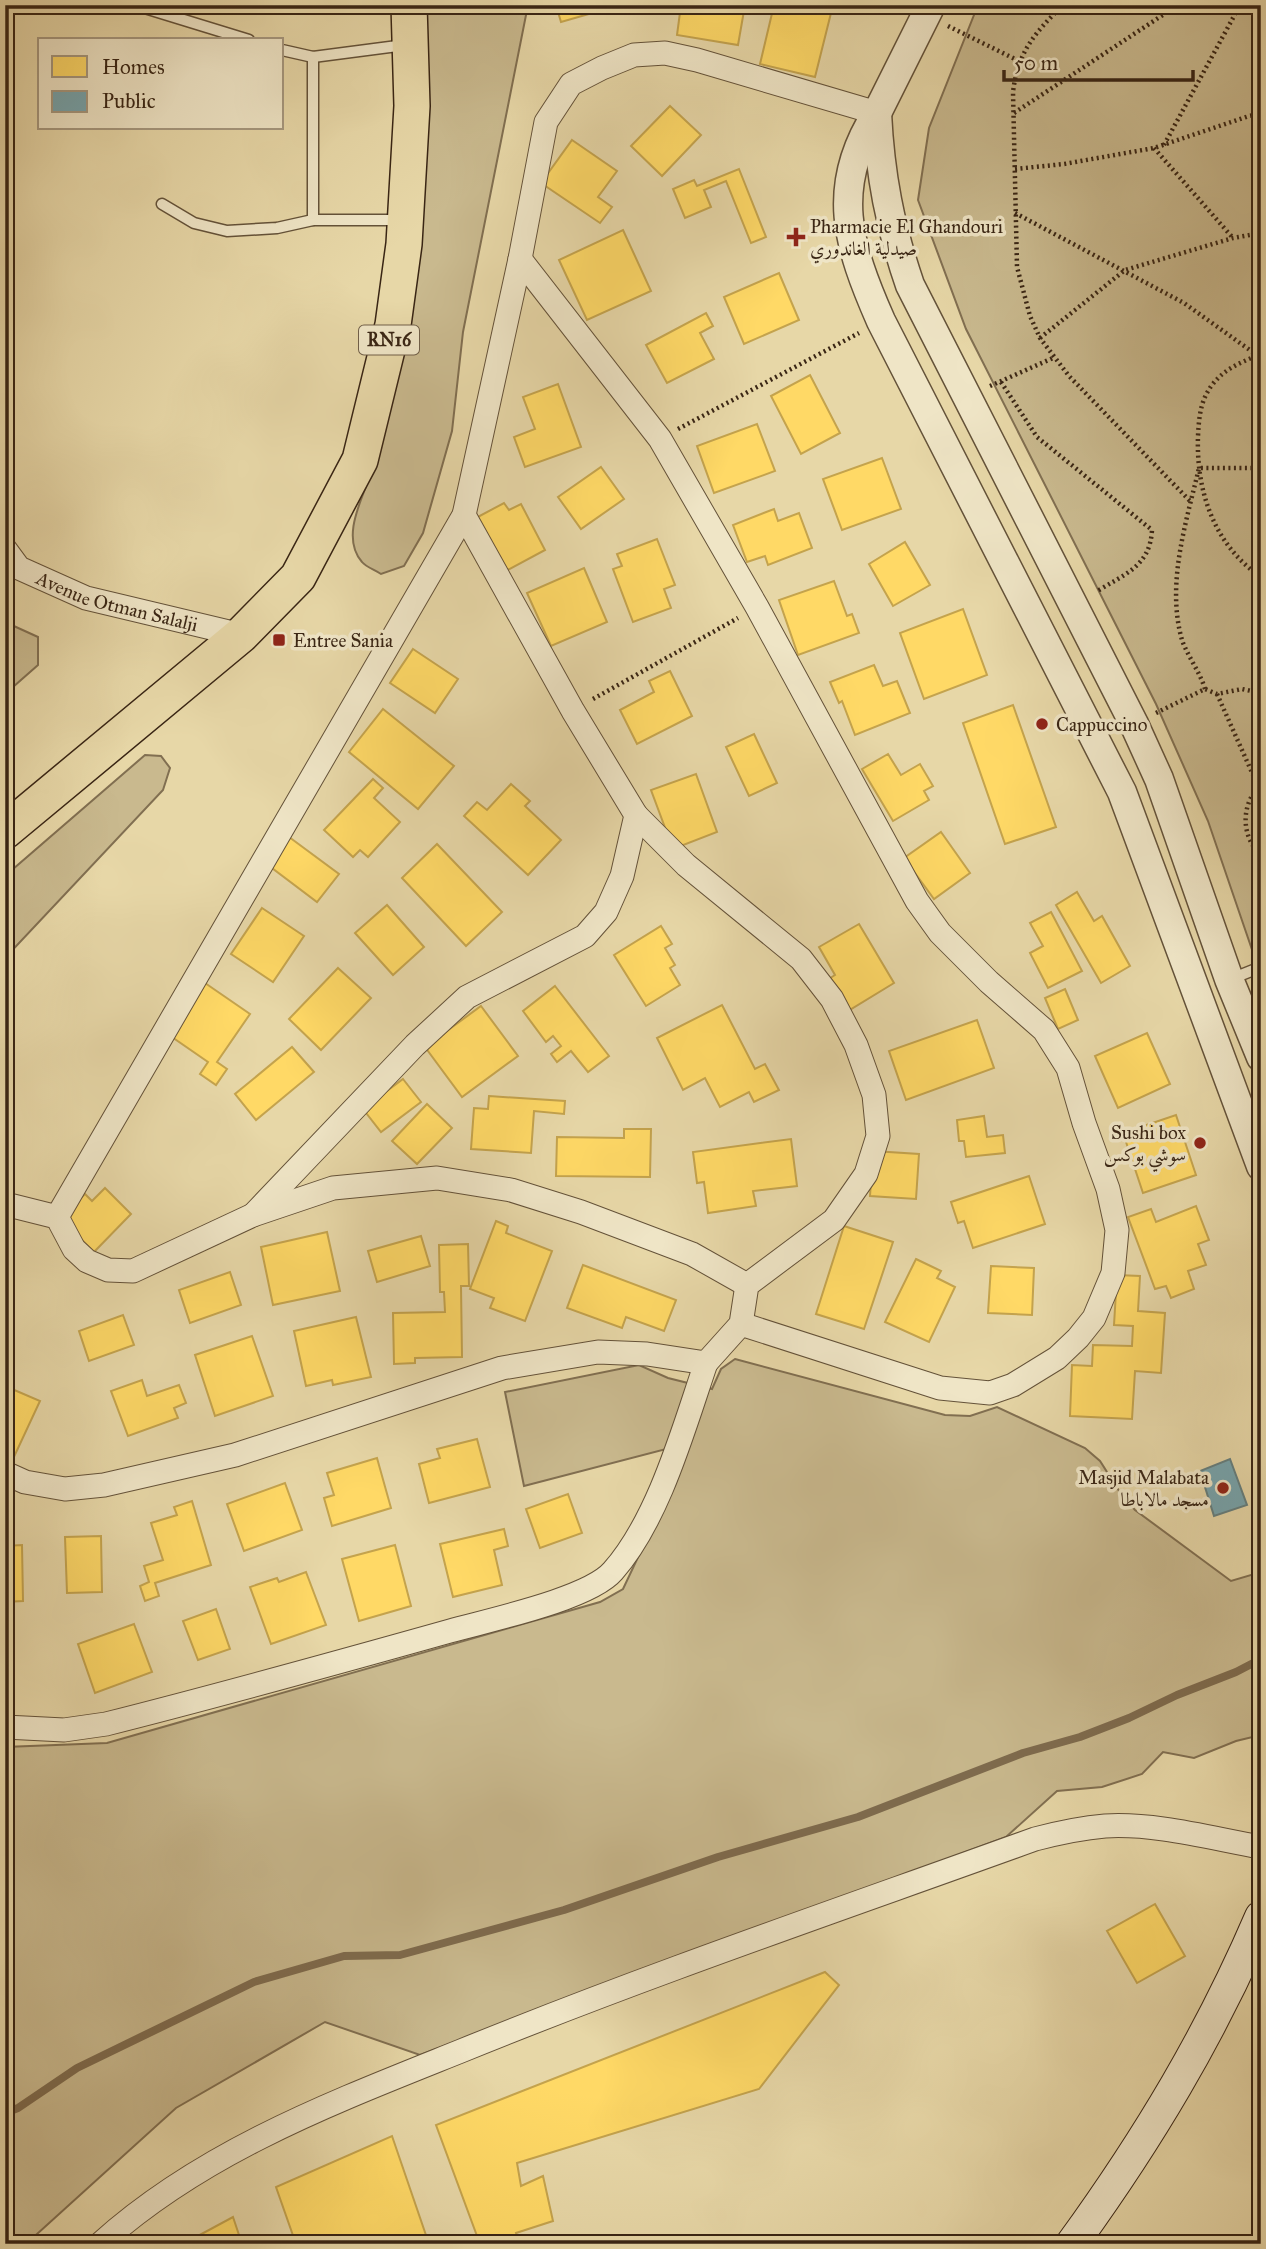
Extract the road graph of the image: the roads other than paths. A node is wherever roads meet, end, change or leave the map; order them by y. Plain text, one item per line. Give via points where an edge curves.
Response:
1 (135, 5) edge
2 (410, 5) edge
3 (928, 10) edge
4 (242, 38) edge
5 (411, 45) junction
6 (284, 50) edge
7 (313, 57) junction
8 (877, 113) junction
9 (162, 204) dead end
10 (313, 220) junction
11 (405, 220) junction
12 (520, 259) junction
13 (464, 515) junction
14 (5, 549) edge
15 (241, 635) junction
16 (636, 815) junction
17 (5, 831) edge
18 (1261, 967) edge
19 (1229, 979) junction
20 (1261, 1057) edge
21 (1261, 1166) edge
22 (5, 1204) edge
23 (253, 1215) junction
24 (57, 1217) junction
25 (747, 1285) junction
26 (741, 1324) junction
27 (706, 1363) junction
28 (5, 1473) edge
29 (5, 1727) edge
30 (1261, 1847) edge
31 (1261, 1917) edge
32 (100, 2244) edge
33 (1072, 2244) edge

1 - 4 lane
2 - 5 main road, RN16
3 - 8 street
5 - 7 lane
5 - 11 main road, RN16
6 - 7 lane
7 - 10 lane
8 - 12 street via 665,53 634,55 602,68 570,84 546,122
8 - 19 street via 885,201 915,295 1134,724 1159,779
8 - 21 street via 852,166 846,205 863,276 881,321 1122,792
9 - 10 lane via 194,223 227,231
10 - 11 lane
11 - 15 main road, RN16 via 393,325 360,460 298,577
12 - 13 street
12 - 26 street via 660,439 917,901 940,933 1044,1030 1068,1068 1117,1230 1113,1273 1094,1318 1057,1358 1013,1385 990,1393 940,1388
13 - 16 street
13 - 24 street
14 - 15 street, Avenue Otman Salalji via 19,568 86,598
15 - 17 main road, RN16
16 - 23 street via 622,876 606,912 585,936 467,996
16 - 25 street via 686,865 801,958 838,1011 874,1095 878,1136 866,1174 834,1220
18 - 19 lane
19 - 20 street
22 - 24 street
23 - 24 street via 133,1271 108,1270 87,1261 74,1249
23 - 25 street via 333,1188 437,1178 511,1190 581,1212 692,1255
25 - 26 street
26 - 27 street
27 - 28 street via 598,1352 502,1368 235,1455 104,1485 65,1489 25,1482
27 - 29 street via 655,1500 625,1554 598,1584 497,1618 106,1724 64,1730
30 - 32 street via 1140,1827 1094,1827 1035,1839 520,2026 322,2107 208,2165 126,2220
31 - 33 main road via 1175,2091

